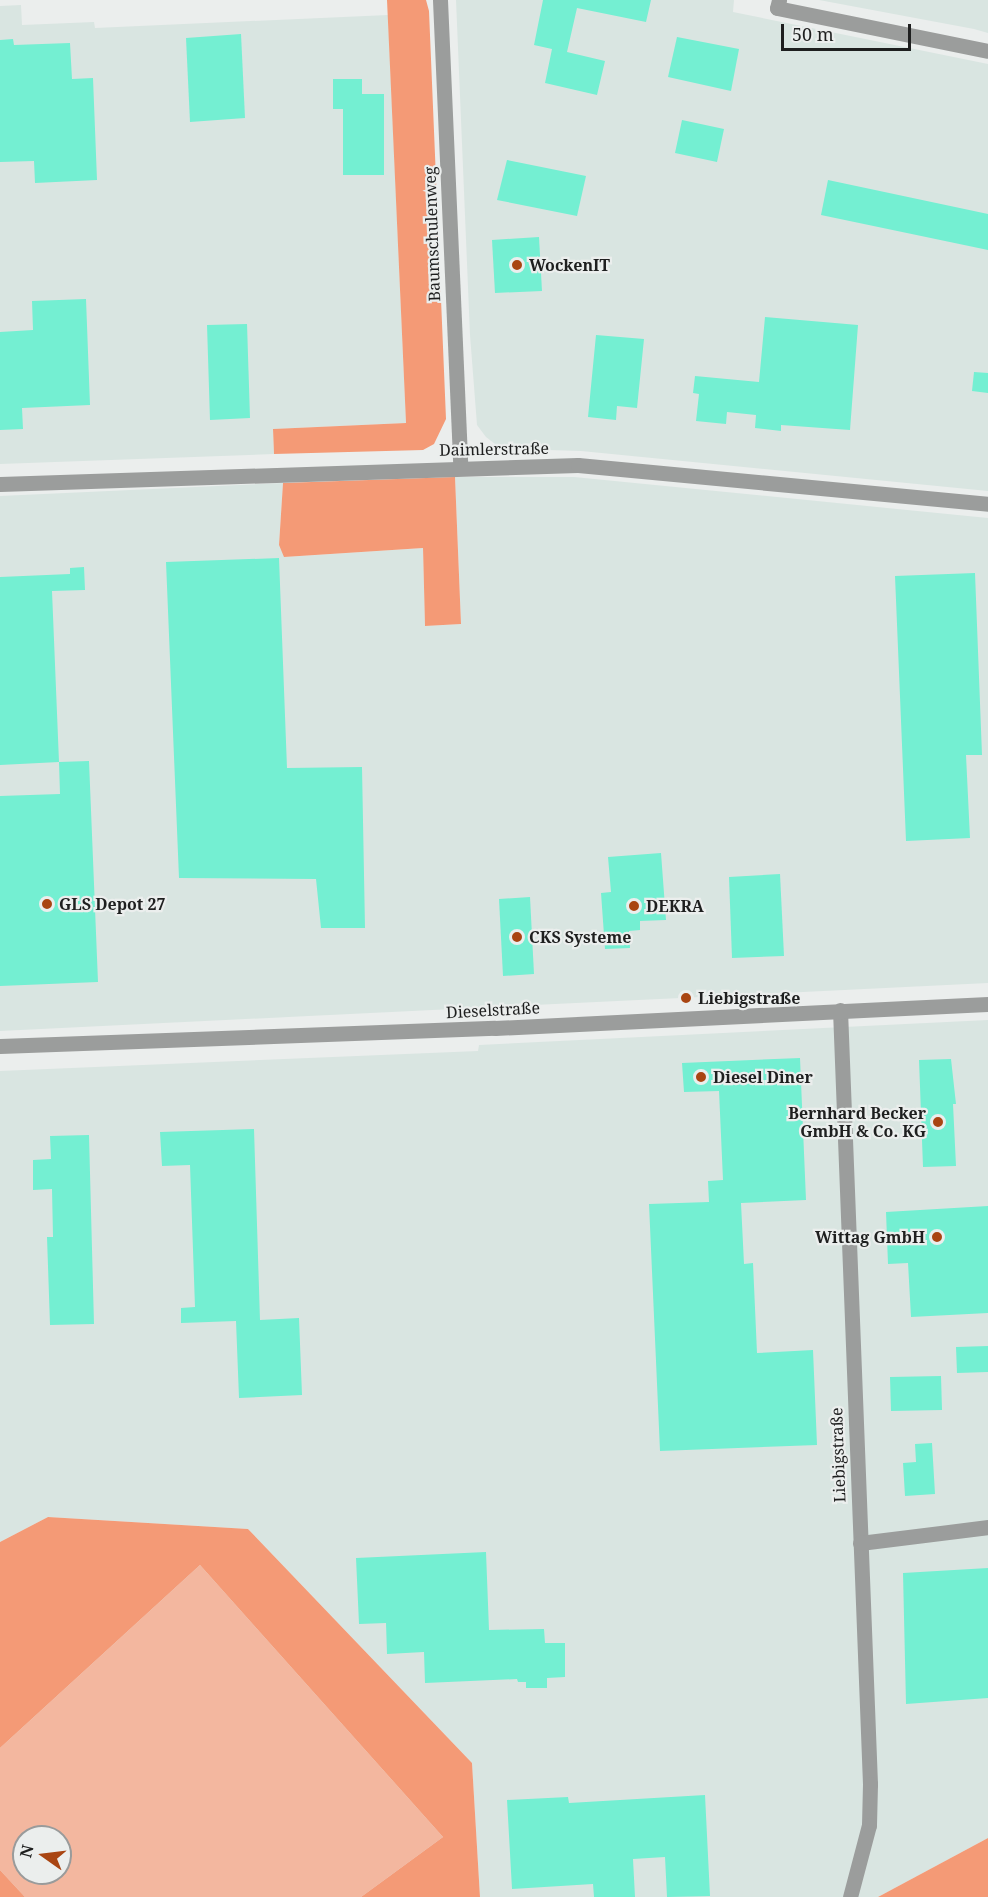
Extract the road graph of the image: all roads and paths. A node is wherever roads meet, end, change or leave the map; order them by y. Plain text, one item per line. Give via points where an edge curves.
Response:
1 (440, 0) edge
2 (779, 0) edge
3 (988, 51) edge
4 (460, 466) junction
5 (0, 484) edge
6 (988, 504) edge
7 (988, 1004) edge
8 (840, 1010) junction
9 (0, 1046) edge
10 (988, 1527) edge
11 (860, 1543) junction
12 (850, 1897) edge

1 - 4 street, Baumschulenweg
2 - 3 street via 777,8
4 - 5 street, Daimlerstraße
4 - 6 street, Daimlerstraße via 578,465
7 - 8 street, Dieselstraße
8 - 9 street, Dieselstraße via 495,1028
8 - 11 street, Liebigstraße
10 - 11 street
11 - 12 street, Liebigstraße via 869,1825

